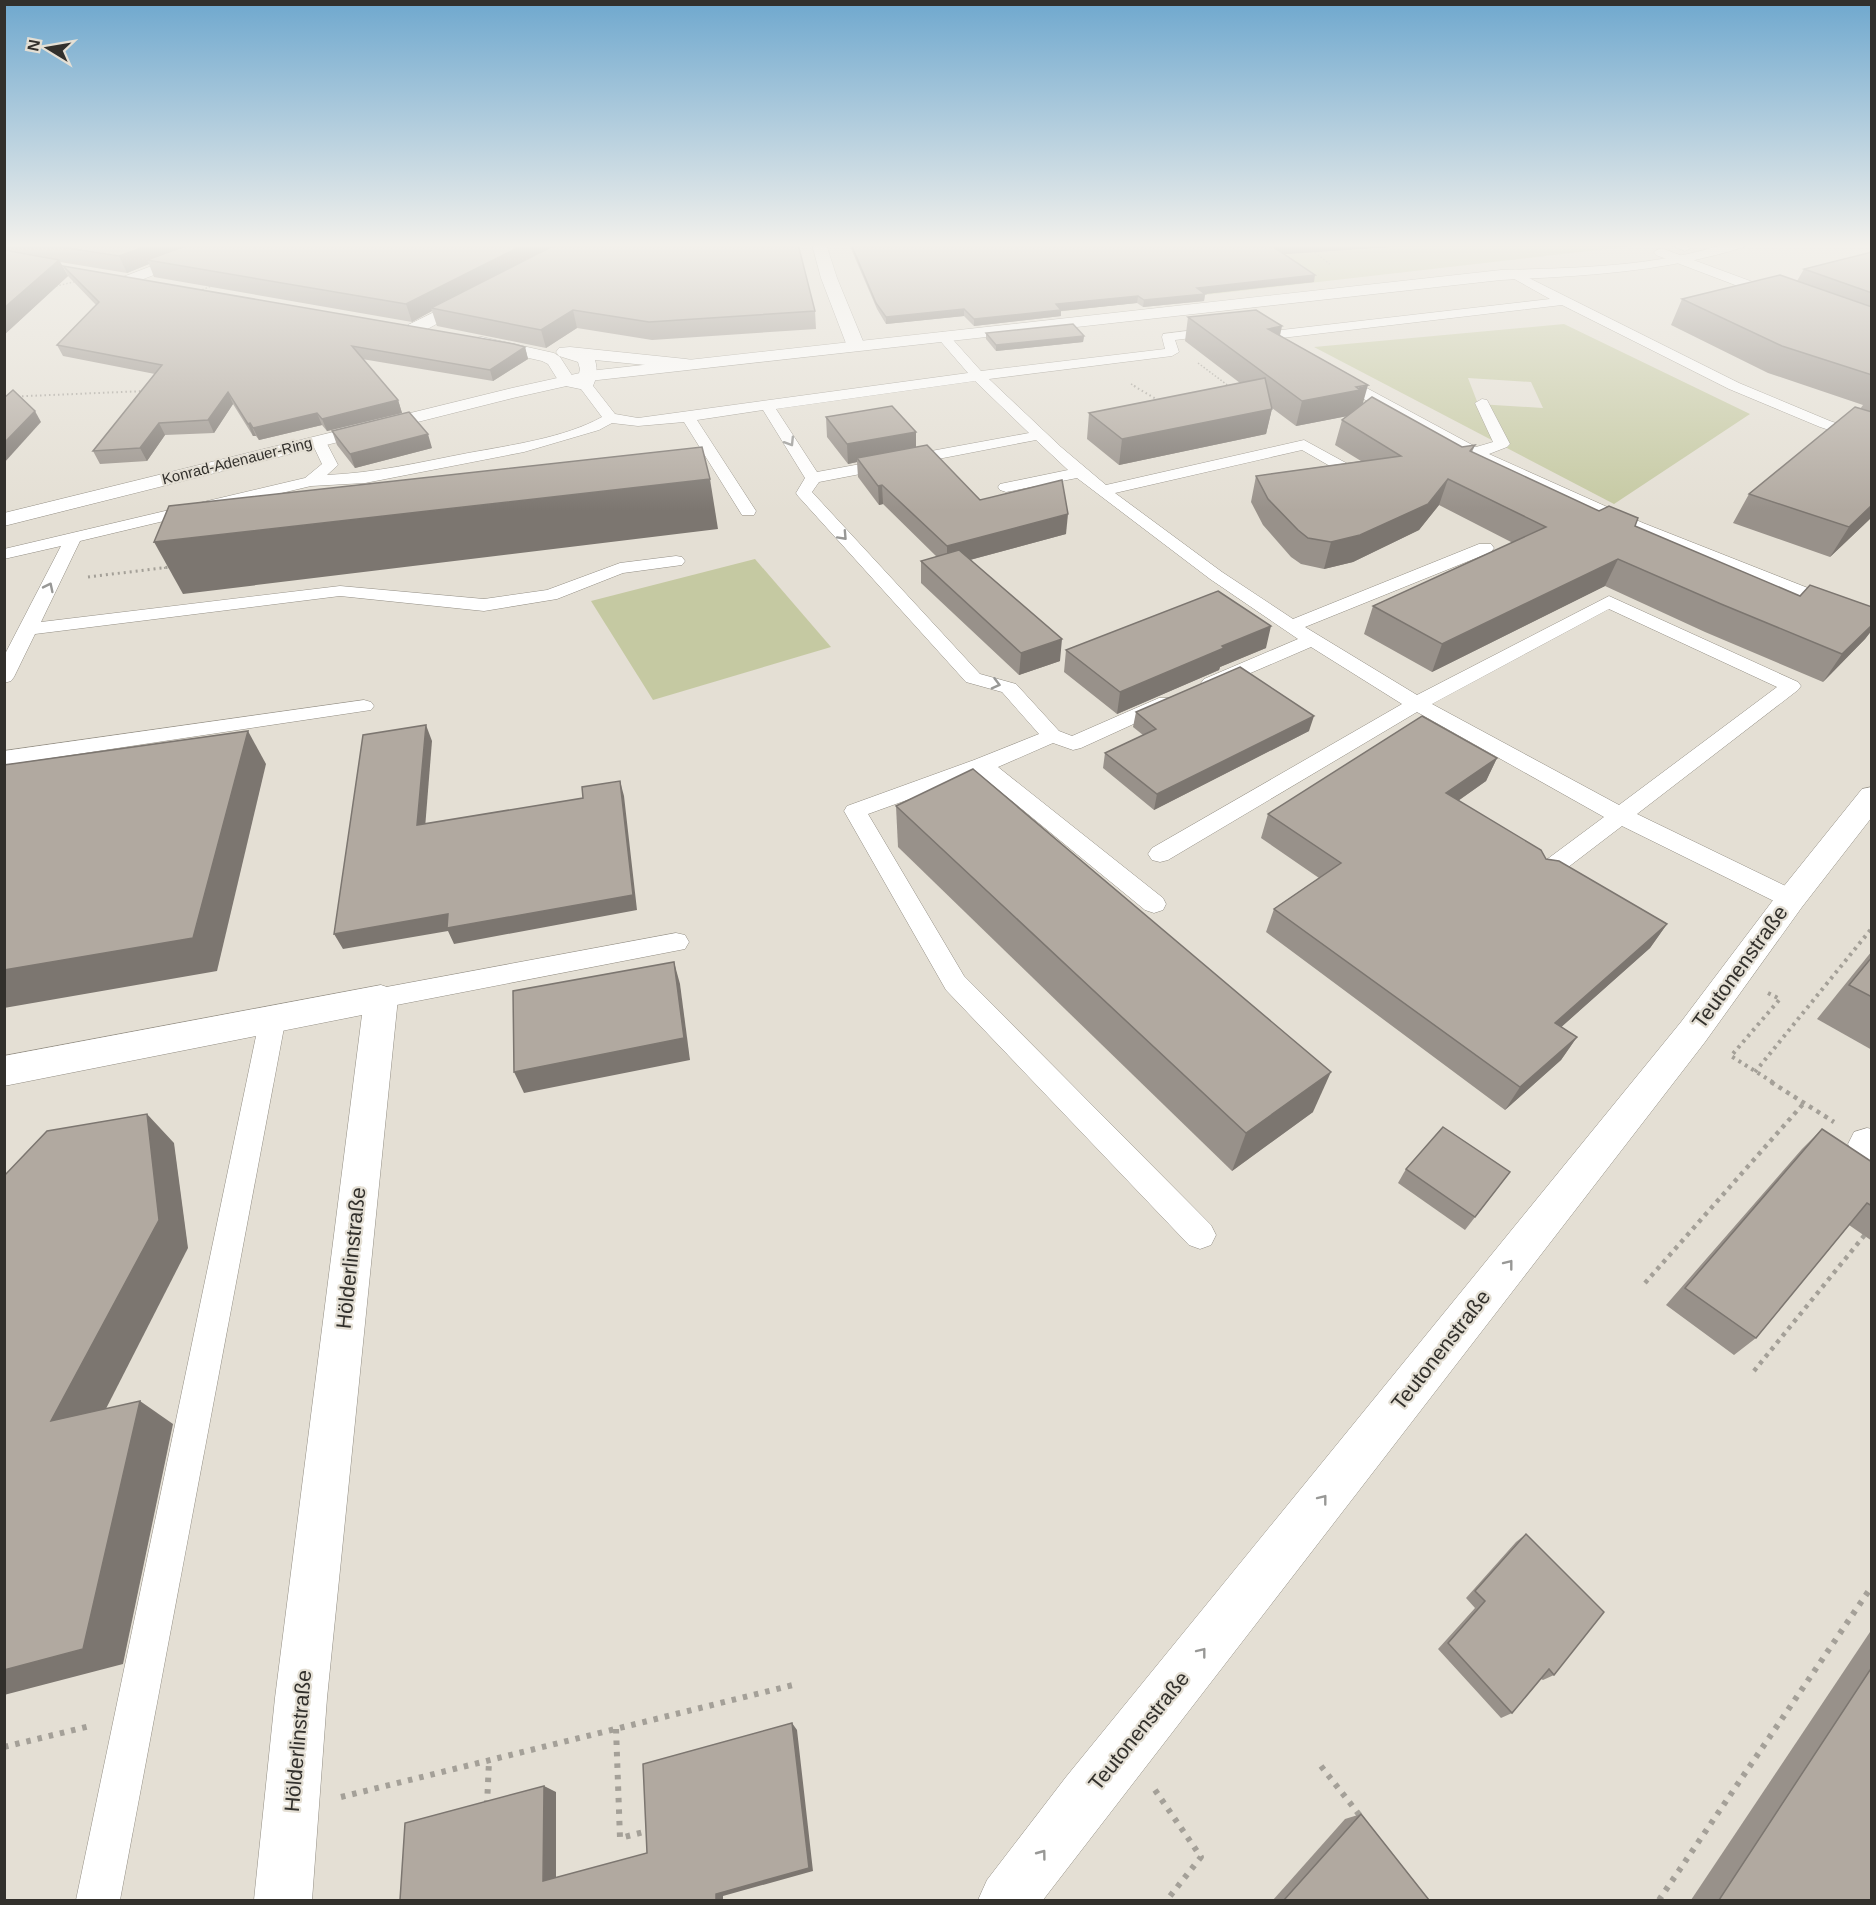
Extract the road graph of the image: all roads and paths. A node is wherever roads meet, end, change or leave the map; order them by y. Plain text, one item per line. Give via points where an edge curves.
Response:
1 (851, 333) edge
2 (970, 333) edge
3 (1203, 333) edge
4 (1270, 333) edge
5 (1291, 333) edge
6 (1625, 333) edge
7 (1273, 335) junction
8 (942, 336) junction
9 (466, 339) edge
10 (856, 346) junction
11 (519, 348) junction
12 (1294, 348) edge
13 (570, 352) junction
14 (1172, 352) junction
15 (726, 361) junction
16 (1107, 361) junction
17 (686, 364) junction
18 (1322, 367) edge
19 (978, 376) junction
20 (567, 381) junction
21 (587, 381) junction
22 (147, 391) edge
23 (1238, 393) edge
24 (4, 397) edge
25 (1162, 403) edge
26 (1482, 403) dead end
27 (470, 404) junction
28 (767, 406) junction
29 (688, 417) junction
30 (610, 418) junction
31 (1041, 435) junction
32 (1872, 440) edge
33 (319, 441) junction
34 (1474, 453) junction
35 (1082, 472) junction
36 (813, 478) junction
37 (1362, 478) edge
38 (311, 481) junction
39 (1006, 487) dead end
40 (1102, 490) junction
41 (748, 511) dead end
42 (4, 520) edge
43 (73, 538) junction
44 (1485, 548) dead end
45 (4, 554) edge
46 (676, 561) dead end
47 (180, 566) edge
48 (52, 582) junction
49 (1851, 612) edge
50 (1291, 626) junction
51 (28, 629) junction
52 (1311, 640) junction
53 (4, 677) edge
54 (1416, 704) junction
55 (364, 706) dead end
56 (1052, 736) junction
57 (4, 758) edge
58 (982, 765) junction
59 (1872, 796) edge
60 (1622, 815) junction
61 (1160, 854) dead end
62 (1542, 876) edge
63 (1791, 899) junction
64 (1154, 904) dead end
65 (1872, 928) edge
66 (676, 942) dead end
67 (381, 998) junction
68 (1780, 999) dead end
69 (273, 1017) junction
70 (4, 1071) edge
71 (1755, 1072) junction
72 (1804, 1103) junction
73 (1869, 1145) edge
74 (1872, 1226) edge
75 (1200, 1235) dead end
76 (1645, 1283) dead end
77 (1754, 1371) dead end
78 (1872, 1586) edge
79 (797, 1684) dead end
80 (134, 1715) junction
81 (616, 1729) junction
82 (4, 1747) edge
83 (1127, 1747) junction
84 (489, 1761) junction
85 (1321, 1766) dead end
86 (291, 1810) junction
87 (486, 1811) edge
88 (1363, 1820) edge
89 (655, 1829) edge
90 (98, 1900) edge
91 (283, 1900) edge
92 (1007, 1900) edge
93 (1167, 1900) edge
94 (1659, 1900) edge

1 - 10 street
2 - 8 street, Konrad-Adenauer-Ring
3 - 14 lane via 1168,337
4 - 7 lane
5 - 7 lane
6 - 32 lane via 1752,396
7 - 12 lane
8 - 10 street, Konrad-Adenauer-Ring
8 - 19 lane
9 - 11 street
10 - 15 street, Konrad-Adenauer-Ring
11 - 13 street
11 - 20 street via 552,359
13 - 17 street
13 - 21 street via 586,359
14 - 16 lane
14 - 23 path via 1185,352
15 - 17 street, Konrad-Adenauer-Ring
15 - 21 street, Konrad-Adenauer-Ring via 688,370
16 - 19 lane
16 - 25 path via 1134,387
17 - 21 street, Konrad-Adenauer-Ring
18 - 34 lane via 1369,398
19 - 28 lane
19 - 31 lane
20 - 21 street
20 - 27 street, Konrad-Adenauer-Ring
21 - 27 street, Konrad-Adenauer-Ring
21 - 30 lane
22 - 24 path
26 - 34 lane via 1502,444
27 - 33 street, Konrad-Adenauer-Ring
28 - 29 lane
28 -> 36 lane
29 - 30 lane via 638,422
29 - 41 lane
30 - 38 lane via 594,427 524,447 365,478
31 - 35 lane
31 - 36 lane
33 - 38 lane via 330,465
33 - 42 street, Konrad-Adenauer-Ring
34 - 49 lane via 1644,530
35 - 39 lane
35 - 40 lane
36 -> 56 lane via 804,493 973,678 1009,688
37 - 40 lane via 1304,445
38 - 43 lane
40 - 50 lane
43 - 45 lane
43 - 48 lane
44 - 50 lane
46 - 51 lane via 620,568 551,595 484,605 340,591
47 - 48 path
51 -> 48 lane
50 - 52 lane
51 - 53 lane
52 - 54 lane
52 - 56 lane via 1072,742
54 - 60 lane
54 - 60 lane via 1610,602 1791,686
54 - 61 lane
55 - 57 lane
56 - 58 lane
58 - 64 lane
58 - 75 lane via 855,811 955,983
59 - 63 street, Teutonenstraße
60 - 62 lane
60 - 63 lane
83 -> 63 street, Teutonenstraße via 1693,1032
65 - 71 path
66 - 67 lane
67 - 69 street
67 - 86 street, Hölderlinstraße
68 - 71 path via 1731,1056
69 - 70 street
69 - 80 lane
71 - 72 path
72 - 73 path
72 - 76 path
74 - 77 path
78 - 94 path
79 - 81 path
80 - 82 path
80 - 90 lane
81 - 84 path
81 - 89 path via 620,1838
92 -> 83 street, Teutonenstraße
83 - 93 path via 1201,1857
84 - 86 path
84 - 87 path
85 - 88 path
86 - 91 street, Hölderlinstraße

